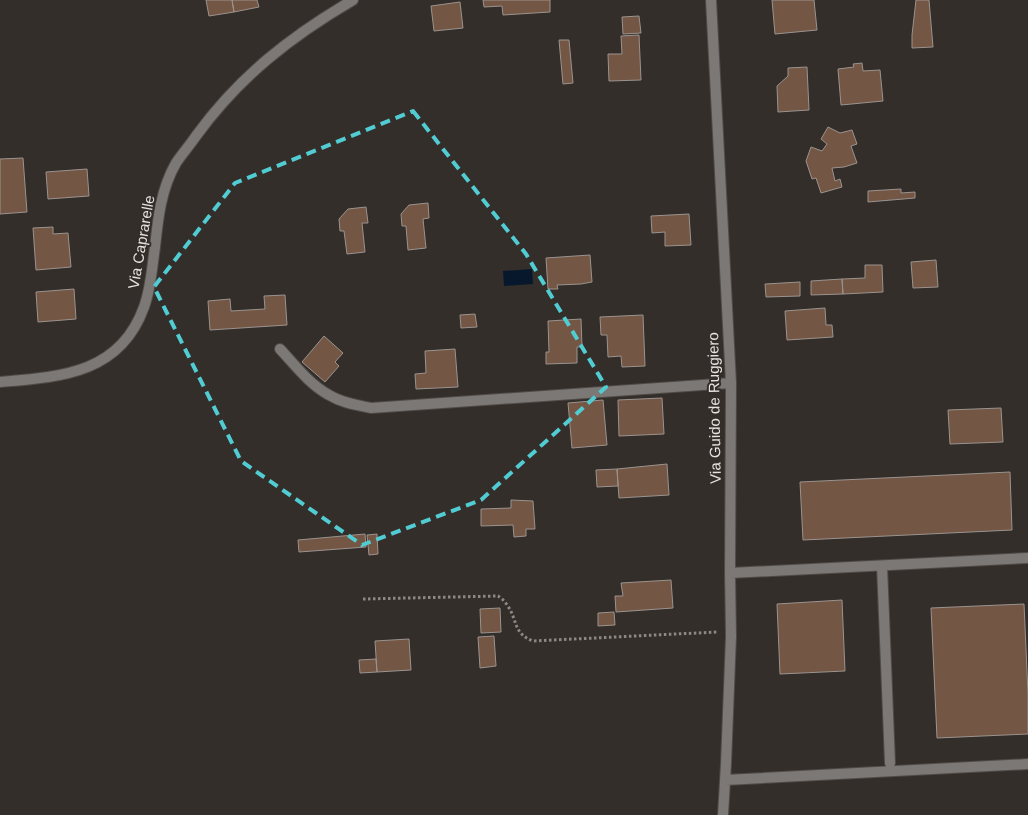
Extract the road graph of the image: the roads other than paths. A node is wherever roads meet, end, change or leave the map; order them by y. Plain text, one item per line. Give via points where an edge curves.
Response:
1 (353, 0) edge
2 (711, 0) edge
3 (280, 349) dead end
4 (0, 382) edge
5 (731, 383) junction
6 (1028, 558) edge
7 (882, 566) junction
8 (730, 573) junction
9 (890, 764) dead end
10 (1028, 764) edge
11 (725, 780) junction
12 (723, 815) edge

1 - 4 street, Via Caprarelle via 280,48 247,77 212,114 176,163 161,201 144,307 132,332 98,364 48,378
2 - 5 street, Via Guido de Ruggiero
3 - 5 street via 309,380 329,395 348,404 371,408
5 - 8 street, Via Guido de Ruggiero
6 - 7 street
7 - 8 street
7 - 9 street
8 - 11 street, Via Guido de Ruggiero
10 - 11 street
11 - 12 street, Via Guido de Ruggiero

